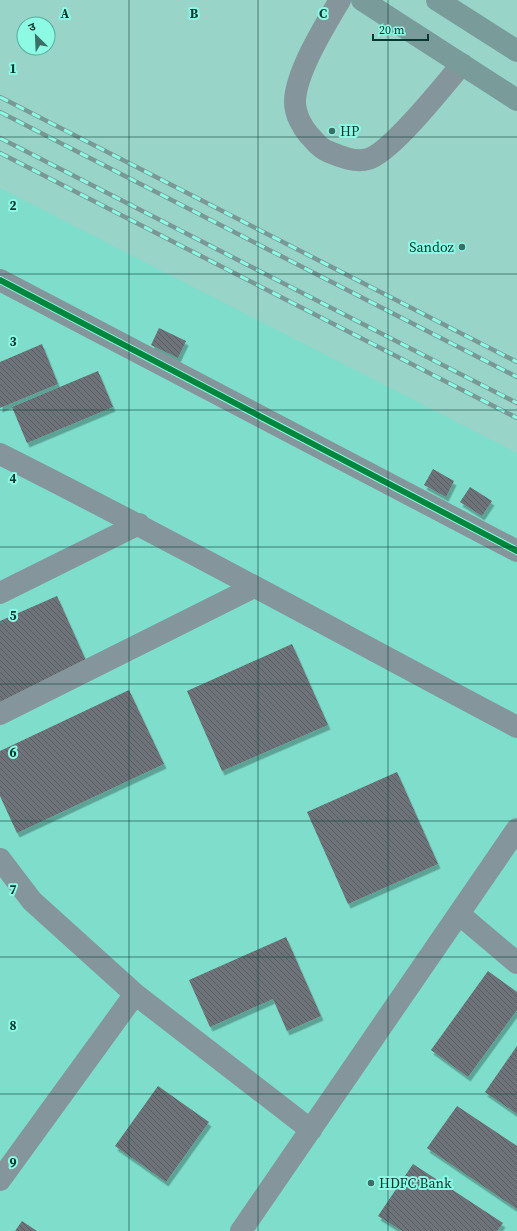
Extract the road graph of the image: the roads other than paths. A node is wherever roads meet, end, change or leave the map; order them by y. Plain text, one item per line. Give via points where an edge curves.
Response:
1 (340, 0) edge
2 (362, 0) edge
3 (437, 0) edge
4 (517, 51) edge
5 (462, 64) junction
6 (517, 100) edge
7 (0, 280) edge
8 (0, 454) edge
9 (139, 524) junction
10 (517, 550) edge
11 (254, 587) junction
12 (0, 593) edge
13 (0, 714) edge
14 (517, 727) edge
15 (517, 829) edge
16 (0, 859) edge
17 (458, 914) junction
18 (517, 963) edge
19 (135, 994) junction
20 (311, 1130) junction
21 (2, 1172) edge
22 (241, 1231) edge

1 - 5 street via 319,36 297,85 294,104 301,126 322,149 346,158 368,159 385,150 423,111
2 - 5 highway
3 - 4 highway
5 - 6 highway
7 - 10 street
8 - 9 street
9 - 11 street
9 - 12 street
11 - 13 street
11 - 14 street
15 - 17 street
16 - 19 street via 32,901
17 - 18 street
17 - 20 street
19 - 20 street
19 - 21 street
20 - 22 street

